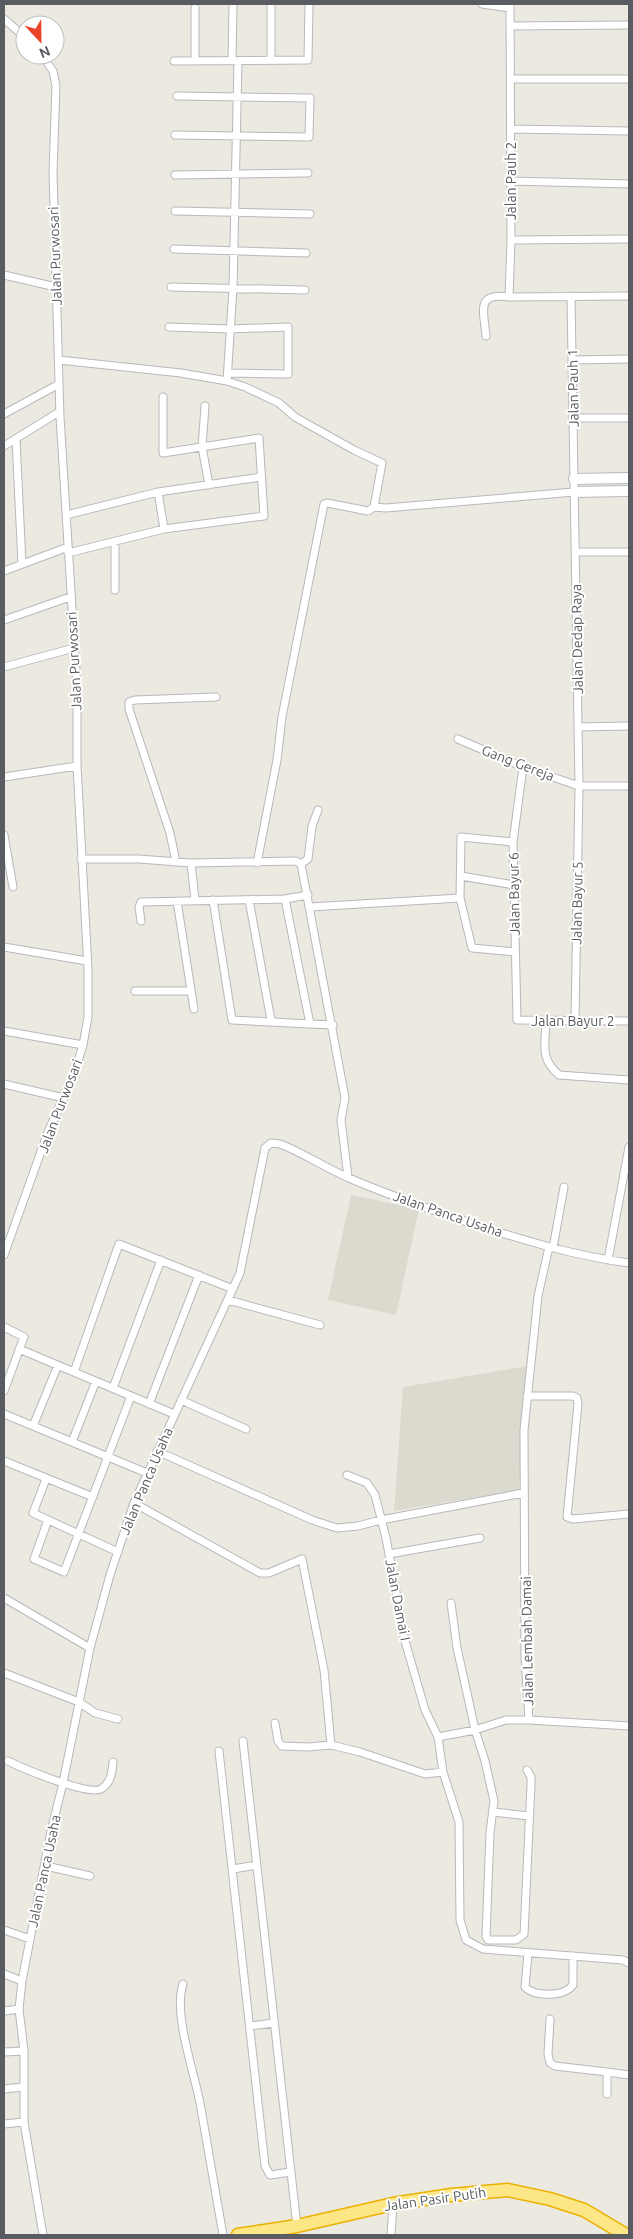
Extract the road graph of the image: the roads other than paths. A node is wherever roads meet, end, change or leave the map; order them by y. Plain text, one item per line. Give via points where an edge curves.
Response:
1 (233, 4) edge
2 (271, 4) edge
3 (309, 4) edge
4 (482, 4) edge
5 (510, 6) edge
6 (195, 8) dead end
7 (4, 19) edge
8 (629, 25) edge
9 (510, 26) junction
10 (15, 28) edge
11 (270, 60) junction
12 (174, 61) dead end
13 (195, 61) junction
14 (235, 61) junction
15 (48, 65) edge
16 (629, 79) edge
17 (511, 80) junction
18 (177, 96) dead end
19 (237, 97) junction
20 (511, 129) junction
21 (629, 131) edge
22 (175, 135) dead end
23 (236, 136) junction
24 (236, 174) junction
25 (308, 174) dead end
26 (175, 175) dead end
27 (511, 181) junction
28 (629, 184) edge
29 (175, 212) dead end
30 (235, 213) junction
31 (310, 214) dead end
32 (629, 239) edge
33 (511, 240) junction
34 (174, 249) dead end
35 (234, 251) junction
36 (306, 253) dead end
37 (4, 275) edge
38 (56, 287) junction
39 (171, 287) dead end
40 (233, 288) junction
41 (305, 290) dead end
42 (571, 296) junction
43 (629, 296) edge
44 (509, 297) junction
45 (169, 327) dead end
46 (230, 329) junction
47 (486, 336) dead end
48 (629, 359) edge
49 (59, 360) junction
50 (573, 360) junction
51 (228, 377) junction
52 (58, 384) junction
53 (163, 397) dead end
54 (205, 406) dead end
55 (59, 412) junction
56 (4, 414) edge
57 (574, 418) junction
58 (629, 418) edge
59 (16, 439) junction
60 (4, 446) edge
61 (202, 447) junction
62 (262, 477) junction
63 (592, 478) junction
64 (629, 478) edge
65 (574, 479) junction
66 (209, 485) junction
67 (629, 491) edge
68 (158, 492) junction
69 (574, 492) junction
70 (594, 492) junction
71 (374, 507) junction
72 (66, 515) junction
73 (164, 529) junction
74 (115, 542) junction
75 (68, 550) junction
76 (575, 552) junction
77 (629, 552) edge
78 (22, 564) junction
79 (4, 571) edge
80 (115, 590) dead end
81 (70, 597) junction
82 (4, 620) edge
83 (74, 648) junction
84 (4, 667) edge
85 (216, 697) dead end
86 (629, 726) edge
87 (578, 727) junction
88 (458, 739) dead end
89 (77, 766) junction
90 (523, 767) junction
91 (4, 777) edge
92 (579, 786) junction
93 (629, 786) edge
94 (318, 810) dead end
95 (4, 835) edge
96 (513, 842) junction
97 (81, 859) junction
98 (174, 862) junction
99 (191, 863) junction
100 (257, 863) junction
101 (301, 864) junction
102 (462, 876) junction
103 (514, 885) junction
104 (13, 887) dead end
105 (308, 895) junction
106 (460, 898) junction
107 (285, 899) junction
108 (195, 900) junction
109 (213, 900) junction
110 (249, 900) junction
111 (177, 901) junction
112 (310, 907) junction
113 (141, 921) dead end
114 (4, 947) edge
115 (516, 952) junction
116 (87, 961) junction
117 (135, 991) dead end
118 (191, 991) junction
119 (194, 1009) dead end
120 (272, 1020) junction
121 (517, 1020) joint
122 (575, 1021) junction
123 (629, 1021) edge
124 (546, 1022) junction
125 (310, 1024) junction
126 (332, 1025) junction
127 (4, 1031) edge
128 (83, 1045) junction
129 (629, 1080) edge
130 (4, 1084) edge
131 (64, 1098) junction
132 (629, 1147) edge
133 (348, 1178) junction
134 (564, 1187) dead end
135 (551, 1248) junction
136 (4, 1255) edge
137 (161, 1260) junction
138 (608, 1260) junction
139 (629, 1263) edge
140 (199, 1275) junction
141 (233, 1289) junction
142 (228, 1300) junction
143 (320, 1325) dead end
144 (4, 1328) edge
145 (19, 1349) junction
146 (58, 1365) junction
147 (74, 1372) junction
148 (96, 1381) junction
149 (113, 1388) junction
150 (4, 1391) edge
151 (131, 1396) junction
152 (526, 1396) junction
153 (181, 1400) junction
154 (149, 1404) junction
155 (4, 1414) edge
156 (174, 1414) junction
157 (34, 1426) junction
158 (246, 1428) dead end
159 (72, 1442) junction
160 (157, 1451) junction
161 (108, 1457) junction
162 (4, 1460) edge
163 (147, 1473) junction
164 (347, 1475) dead end
165 (46, 1479) junction
166 (523, 1493) junction
167 (93, 1497) junction
168 (134, 1503) junction
169 (629, 1514) edge
170 (48, 1520) junction
171 (381, 1520) junction
172 (79, 1534) junction
173 (480, 1538) dead end
174 (118, 1552) junction
175 (389, 1554) junction
176 (4, 1598) edge
177 (451, 1603) dead end
178 (90, 1648) junction
179 (4, 1673) edge
180 (79, 1702) junction
181 (118, 1719) dead end
182 (529, 1720) junction
183 (275, 1723) dead end
184 (629, 1726) edge
185 (475, 1730) junction
186 (438, 1737) junction
187 (243, 1741) dead end
188 (331, 1746) junction
189 (219, 1751) dead end
190 (8, 1761) dead end
191 (114, 1762) dead end
192 (527, 1770) dead end
193 (443, 1772) junction
194 (63, 1783) junction
195 (493, 1812) junction
196 (529, 1816) junction
197 (257, 1865) junction
198 (46, 1866) junction
199 (233, 1869) junction
200 (90, 1876) dead end
201 (4, 1930) edge
202 (30, 1939) junction
203 (528, 1953) junction
204 (574, 1956) junction
205 (629, 1963) edge
206 (4, 1974) edge
207 (22, 1981) junction
208 (183, 1984) dead end
209 (19, 2009) junction
210 (4, 2011) edge
211 (550, 2019) dead end
212 (274, 2023) junction
213 (250, 2026) junction
214 (24, 2051) junction
215 (4, 2052) edge
216 (607, 2072) junction
217 (629, 2075) edge
218 (23, 2087) junction
219 (4, 2089) edge
220 (607, 2094) dead end
221 (24, 2122) junction
222 (4, 2124) edge
223 (291, 2172) junction
224 (393, 2204) junction
225 (297, 2226) junction
226 (43, 2235) edge
227 (223, 2235) edge
228 (239, 2235) edge
229 (390, 2235) edge
230 (626, 2235) edge

1 - 14 street
2 - 11 street
3 - 11 street via 308,60
4 - 5 street
5 - 9 street, Jalan Pauh 2
6 - 13 street
7 - 10 street
8 - 9 street
9 - 17 street, Jalan Pauh 2
11 - 14 street
12 - 13 street
13 - 14 street
14 - 19 street
15 - 38 street, Jalan Purwosari via 56,86 52,173
16 - 17 street
17 - 20 street, Jalan Pauh 2
18 - 19 street
19 - 23 street
19 - 23 street via 310,98 309,137
20 - 21 street
20 - 27 street, Jalan Pauh 2
22 - 23 street
23 - 24 street
24 - 25 street
24 - 26 street
24 - 30 street
27 - 28 street
27 - 33 street, Jalan Pauh 2
29 - 30 street
30 - 31 street
30 - 35 street
32 - 33 street
33 - 44 street, Jalan Pauh 2
34 - 35 street
35 - 36 street
35 - 40 street
37 - 38 street
38 - 49 street, Jalan Purwosari
39 - 40 street
40 - 41 street
40 - 46 street
42 - 43 street
42 - 44 street
42 - 50 street, Jalan Pauh 1
44 - 47 street via 495,295 486,299 483,305
45 - 46 street
46 - 51 street
46 - 51 street via 288,328 288,374
48 - 50 street
49 - 51 street
49 - 52 street, Jalan Purwosari
50 - 57 street, Jalan Pauh 1
51 - 71 street via 382,463
52 - 55 street, Jalan Purwosari
52 - 56 street
53 - 61 street via 164,453
54 - 61 street
55 - 59 street
55 - 72 street, Jalan Purwosari
57 - 58 street
57 - 65 street, Jalan Pauh 1
59 - 60 street
59 - 78 street
61 - 62 street via 260,438
61 - 66 street
62 - 66 street
62 - 73 street via 264,516
63 - 64 street
63 - 65 street
63 - 70 street via 589,484
65 - 69 street, Jalan Pauh 1
66 - 68 street
67 - 70 street
68 - 72 street
68 - 73 street
69 - 70 street
69 - 71 street
69 - 76 street, Jalan Dedap Raya
71 - 100 street via 367,512 324,504
72 - 75 street, Jalan Purwosari
73 - 74 street
74 - 75 street
74 - 80 street
75 - 78 street
75 - 81 street, Jalan Purwosari
76 - 77 street
76 - 87 street, Jalan Dedap Raya
78 - 79 street
81 - 82 street
81 - 83 street, Jalan Purwosari
83 - 84 street
83 - 89 street, Jalan Purwosari
85 - 98 street via 134,700 128,704 170,834
86 - 87 street
87 - 92 street, Jalan Dedap Raya
88 - 90 street, Gang Gereja
89 - 91 street
89 - 97 street, Jalan Purwosari
90 - 92 street, Gang Gereja
90 - 96 street, Jalan Bayur 6
92 - 93 street, Gang Gereja
92 - 122 street, Jalan Bayur 5
94 - 101 street via 312,826 308,859
95 - 104 street
96 - 102 street via 461,837
96 - 103 street, Jalan Bayur 6
97 - 98 street
97 - 116 street, Jalan Purwosari
98 - 99 street
99 - 100 street
99 - 108 street
100 - 101 street via 296,861
101 - 105 street
102 - 103 street
102 - 106 street
103 - 115 street, Jalan Bayur 6
105 - 107 street
105 - 112 street
106 - 112 street
106 - 115 street via 472,948
107 - 110 street
107 - 125 street
108 - 109 street
108 - 111 street
109 - 110 street
109 - 120 street via 232,1020
110 - 120 street
111 - 113 street via 141,902
111 - 118 street
112 - 126 street
114 - 116 street
115 - 121 street, Jalan Bayur 6
116 - 128 street, Jalan Purwosari via 88,1017
117 - 118 street
118 - 119 street
120 - 125 street
121 - 124 street, Jalan Bayur 2
122 - 123 street, Jalan Bayur 2
122 - 124 street, Jalan Bayur 2
124 - 129 street via 546,1061 559,1075
125 - 126 street
126 - 133 street via 345,1098 341,1120
127 - 128 street
128 - 131 street, Jalan Purwosari
130 - 131 street
131 - 136 street, Jalan Purwosari via 48,1132
132 - 138 street
133 - 135 street, Jalan Panca Usaha via 432,1210
133 - 141 street, Jalan Panca Usaha via 280,1144 267,1146 263,1152 240,1273
134 - 135 street, Jalan Lembah Damai
135 - 138 street, Jalan Panca Usaha
135 - 152 street, Jalan Lembah Damai via 538,1296
137 - 140 street
137 - 147 street via 119,1244
137 - 149 street
138 - 139 street, Jalan Panca Usaha
140 - 141 street
140 - 154 street
141 - 142 street, Jalan Panca Usaha
142 - 143 street
142 - 153 street, Jalan Panca Usaha
144 - 145 street via 24,1337
145 - 146 street
145 - 150 street
146 - 147 street
146 - 157 street
147 - 148 street
148 - 149 street
148 - 159 street
149 - 151 street
151 - 154 street
151 - 161 street
152 - 166 street, Jalan Lembah Damai
152 - 169 street via 577,1398 567,1517
153 - 156 street, Jalan Panca Usaha
153 - 158 street
154 - 156 street
155 - 157 street
156 - 160 street, Jalan Panca Usaha
157 - 159 street
159 - 161 street
160 - 163 street, Jalan Panca Usaha
160 - 171 street via 337,1528
161 - 163 street
161 - 167 street
162 - 165 street
163 - 168 street, Jalan Panca Usaha
164 - 171 street, Jalan Damai I via 371,1486
165 - 167 street
165 - 170 street via 33,1513
166 - 171 street
166 - 182 street, Jalan Lembah Damai via 526,1563 524,1658
167 - 172 street
168 - 174 street, Jalan Panca Usaha
168 - 188 street via 260,1573 302,1560 324,1670
170 - 172 street
170 - 172 street via 34,1559 64,1572
171 - 175 street, Jalan Damai I
172 - 174 street
173 - 175 street
174 - 178 street, Jalan Panca Usaha
175 - 186 street, Jalan Damai I via 405,1641 425,1710
176 - 178 street
177 - 185 street
178 - 180 street, Jalan Panca Usaha
179 - 180 street
180 - 181 street via 94,1713
180 - 194 street, Jalan Panca Usaha
182 - 184 street
182 - 185 street, Jalan Lembah Damai via 506,1720
183 - 188 street via 282,1746
185 - 186 street, Jalan Lembah Damai
185 - 195 street via 494,1801
186 - 193 street
187 - 197 street
188 - 193 street via 360,1752 425,1774
189 - 199 street
190 - 194 street
191 - 194 street via 112,1775 99,1790
192 - 196 street via 531,1777
193 - 203 street via 459,1822 460,1920 466,1940 483,1949
194 - 198 street, Jalan Panca Usaha
195 - 196 street
195 - 196 street via 486,1936 493,1941 516,1940 524,1934
197 - 199 street
197 - 212 street
198 - 200 street
198 - 202 street, Jalan Panca Usaha
199 - 213 street
201 - 202 street
202 - 207 street, Jalan Panca Usaha
203 - 204 street
203 - 204 street via 525,1987 530,1992 539,1993 570,1989
204 - 205 street
206 - 207 street
207 - 209 street, Jalan Panca Usaha
208 - 227 street via 180,2001 183,2022
209 - 210 street
209 - 214 street, Jalan Panca Usaha
211 - 216 street via 550,2063
212 - 213 street
212 - 223 street
213 - 223 street via 265,2166 270,2175
214 - 215 street
214 - 218 street, Jalan Panca Usaha
216 - 217 street
216 - 220 street
218 - 219 street
218 - 221 street, Jalan Panca Usaha
221 - 222 street
221 - 226 street, Jalan Panca Usaha
223 - 225 street
224 - 225 highway, Jalan Pasir Putih
224 - 229 street
224 - 230 highway, Jalan Pasir Putih via 508,2190 584,2210
225 - 228 highway, Jalan Pasir Putih

